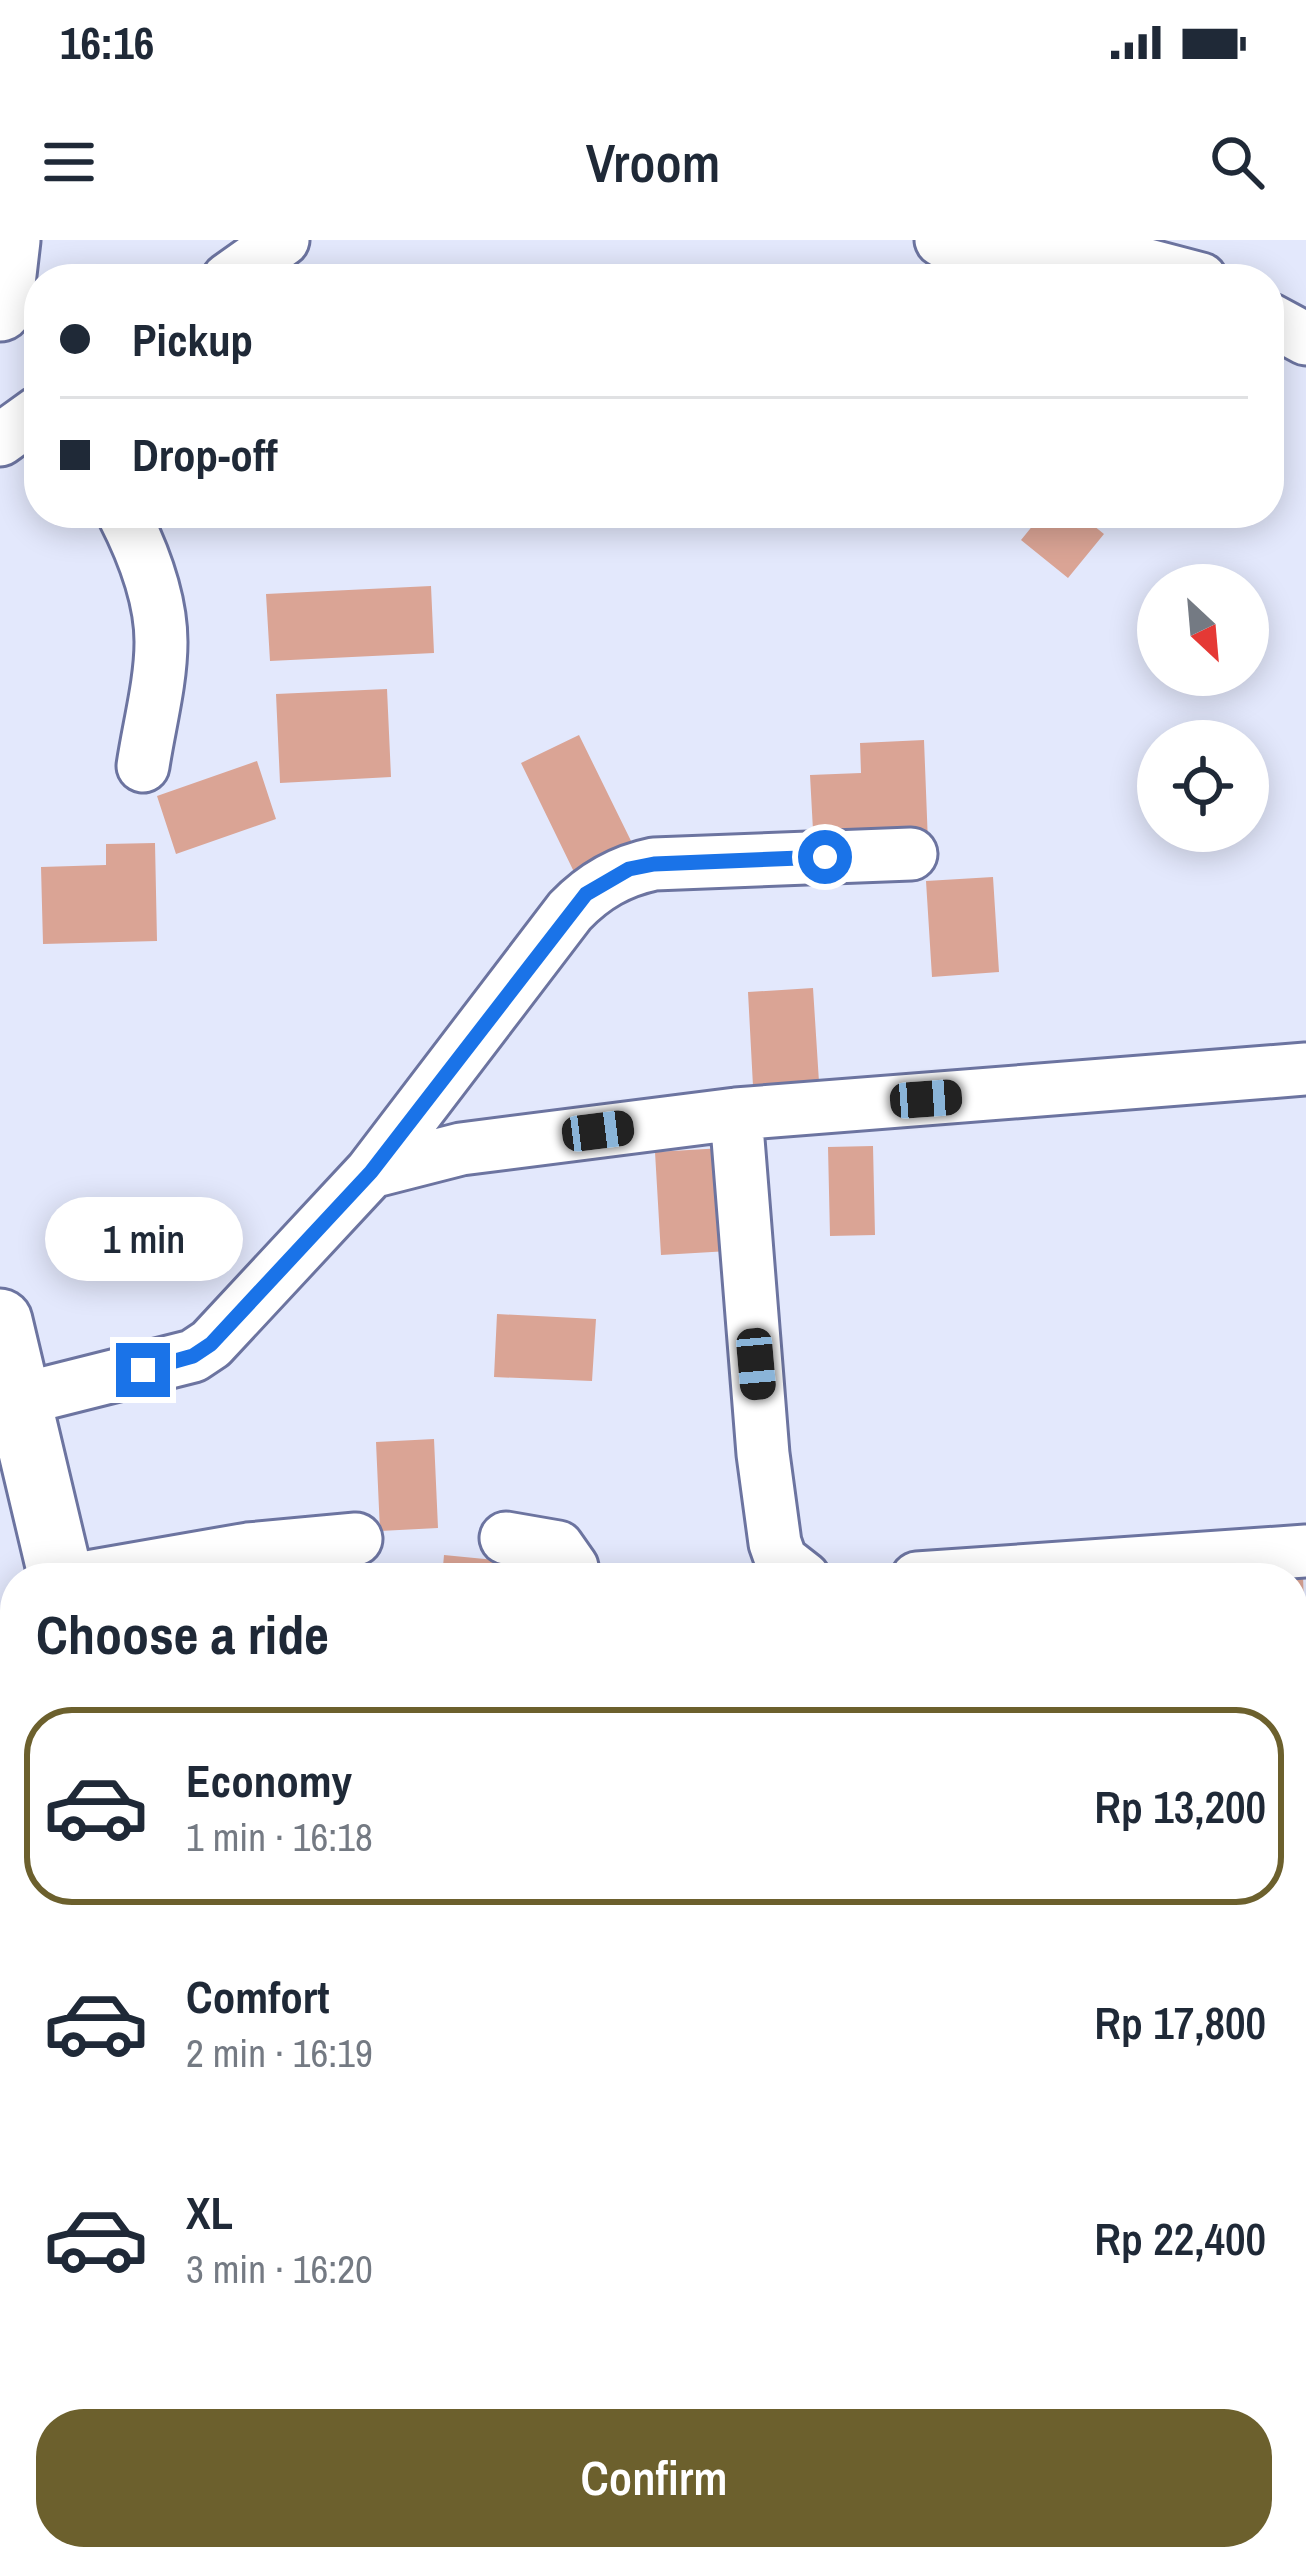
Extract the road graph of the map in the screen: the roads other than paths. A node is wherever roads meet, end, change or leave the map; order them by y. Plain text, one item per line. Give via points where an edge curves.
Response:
1 (8, 240) edge
2 (283, 240) edge
3 (941, 240) edge
4 (1133, 249) edge
5 (1005, 252) edge
6 (249, 264) edge
7 (1167, 264) edge
8 (0, 309) edge
9 (131, 528) edge
10 (143, 766) dead end
11 (911, 854) dead end
12 (1306, 1069) edge
13 (736, 1114) junction
14 (371, 1172) junction
15 (0, 1321) edge
16 (18, 1400) junction
17 (506, 1538) dead end
18 (356, 1539) dead end
19 (1306, 1551) edge
20 (57, 1563) edge
21 (167, 1563) edge
22 (569, 1563) edge
23 (785, 1563) edge
24 (1133, 1563) edge

1 - 8 main road
2 - 6 street
3 - 5 street via 962,253
4 - 5 street via 1055,257
4 - 7 street
9 - 10 street via 161,642
11 - 14 street via 654,864 606,881 570,911
12 - 13 street
13 - 14 street via 461,1148
13 - 23 street via 761,1432 775,1543
14 - 16 street via 193,1356
15 - 16 main road
16 - 20 main road
17 - 22 street via 558,1547
18 - 21 street
19 - 24 street

